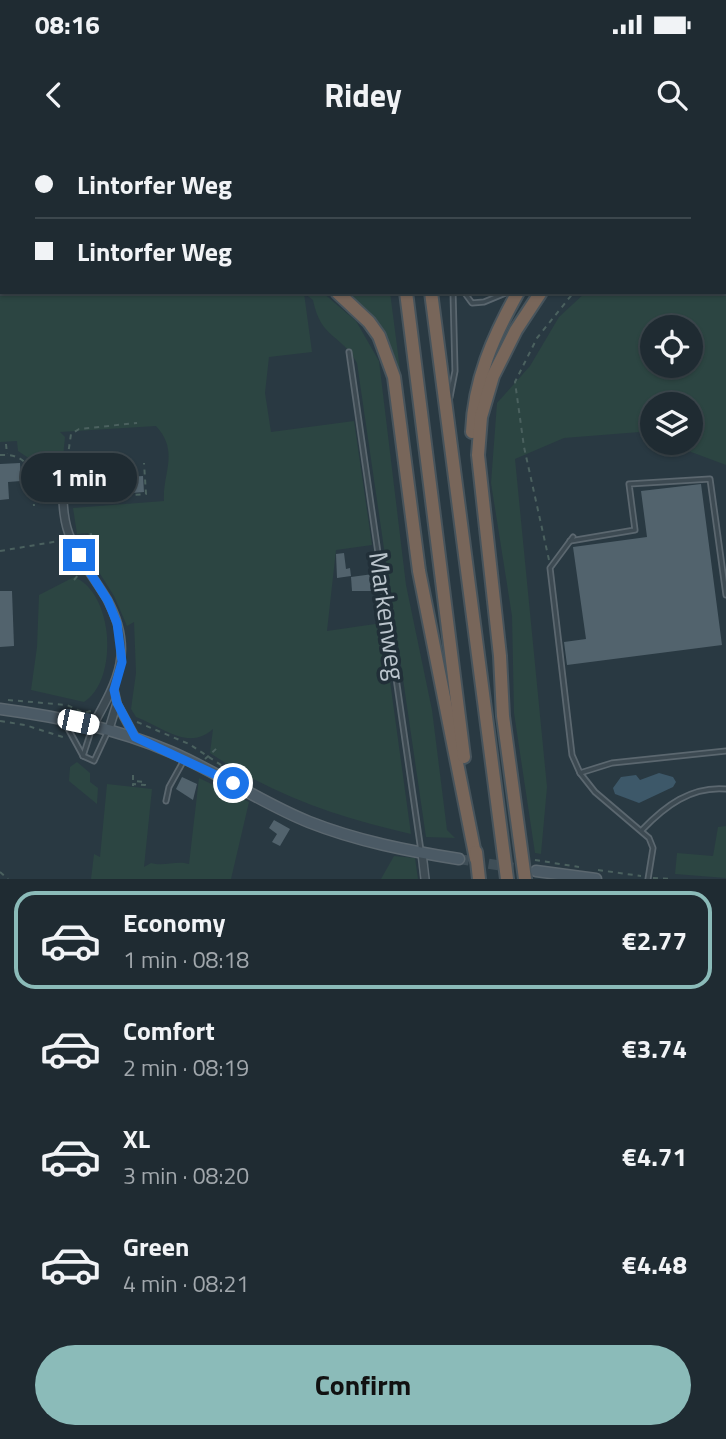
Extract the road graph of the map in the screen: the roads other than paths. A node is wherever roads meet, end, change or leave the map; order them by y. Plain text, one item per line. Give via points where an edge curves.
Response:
1 (339, 294) edge
2 (406, 294) edge
3 (430, 294) edge
4 (453, 294) edge
5 (465, 294) edge
6 (503, 294) edge
7 (517, 294) edge
8 (540, 294) edge
9 (349, 352) dead end
10 (446, 419) junction
11 (62, 475) road end
12 (479, 480) junction
13 (726, 596) edge
14 (114, 690) junction
15 (117, 703) junction
16 (0, 709) edge
17 (62, 719) junction
18 (93, 725) junction
19 (109, 729) junction
20 (135, 737) junction
21 (726, 751) edge
22 (83, 756) junction
23 (185, 758) junction
24 (580, 773) junction
25 (726, 789) edge
26 (166, 801) dead end
27 (642, 830) junction
28 (422, 853) junction
29 (459, 859) tunnel mouth
30 (477, 859) junction
31 (535, 866) tunnel mouth
32 (597, 874) edge
33 (648, 878) edge
34 (425, 879) edge
35 (479, 879) edge
36 (507, 879) edge
37 (524, 879) edge

1 - 30 highway via 379,336 394,377 419,571
2 - 30 highway
3 - 10 highway
4 - 10 lane via 454,371
5 - 6 lane via 472,303
7 - 12 highway via 492,340 476,390 471,451
8 - 12 highway via 506,347 488,390 479,431
9 - 28 lane, Markenweg
10 - 36 highway
11 - 14 street via 66,526 117,623 122,662
12 - 37 highway
13 - 24 lane via 710,479 629,484 635,530 571,539 550,568 572,755
14 - 15 street
14 - 18 street
15 - 19 street
15 - 20 street
16 - 17 main road
17 - 18 main road
17 - 22 lane
18 - 19 main road
18 - 22 lane
19 - 20 main road
19 - 22 lane via 94,761
20 - 23 main road
21 - 24 lane via 612,763
23 - 26 lane
23 - 28 main road via 308,822 375,844
24 - 27 lane via 595,792
25 - 27 lane via 694,792 659,812
27 - 33 lane via 653,848
28 - 29 main road
28 - 34 street, Markenweg
30 - 35 highway
31 - 32 main road

